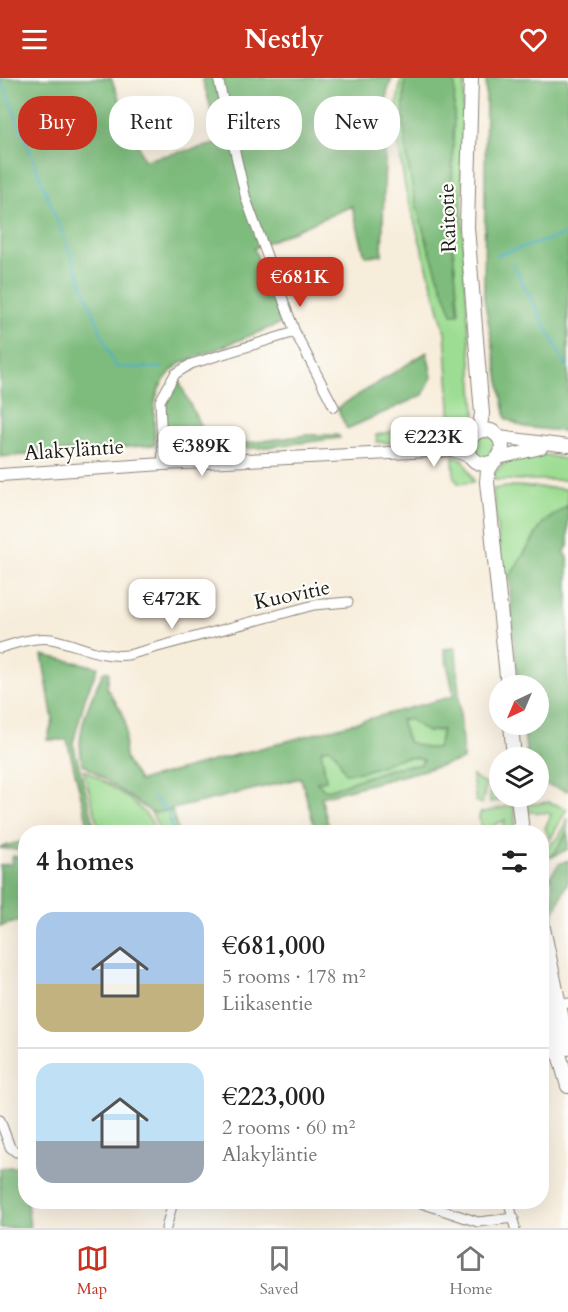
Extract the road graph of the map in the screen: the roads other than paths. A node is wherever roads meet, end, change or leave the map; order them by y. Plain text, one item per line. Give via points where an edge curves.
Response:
1 (218, 78) edge
2 (471, 78) edge
3 (295, 332) junction
4 (477, 357) junction
5 (334, 407) dead end
6 (476, 433) junction
7 (497, 435) junction
8 (565, 446) edge
9 (401, 453) junction
10 (472, 458) junction
11 (496, 460) junction
12 (163, 464) junction
13 (0, 475) edge
14 (489, 515) junction
15 (348, 602) dead end
16 (0, 648) edge
17 (506, 675) edge
18 (519, 807) edge
19 (521, 825) edge
20 (549, 971) edge
21 (549, 995) edge
22 (555, 1013) edge
23 (568, 1048) edge
24 (568, 1086) edge
25 (0, 1120) edge
26 (18, 1152) edge
27 (171, 1209) edge
28 (439, 1209) edge
29 (514, 1223) edge
30 (166, 1228) edge

1 - 3 street via 246,199
2 - 4 main road, Raitotie via 467,227
3 - 5 street
3 - 12 street via 191,364 175,374 160,400
4 - 6 main road, Raitotie via 482,414
4 - 7 main road, Raitotie
6 - 7 main road
6 - 9 main road, Alakyläntie
6 - 10 main road via 468,445
7 - 8 main road
7 - 11 main road via 502,448
8 - 11 main road via 529,449
9 - 10 main road, Alakyläntie via 452,450
9 - 12 main road, Alakyläntie
10 - 11 main road via 484,464
10 - 14 main road
11 - 14 main road via 487,476
12 - 13 main road, Alakyläntie
14 - 17 main road
15 - 16 street, Kuovitie via 314,605 128,655 102,655 50,639
18 - 19 main road
20 - 22 main road
21 - 22 main road
22 - 23 main road
22 - 24 main road
25 - 26 street via 10,1147
27 - 30 street
28 - 29 street via 478,1222

